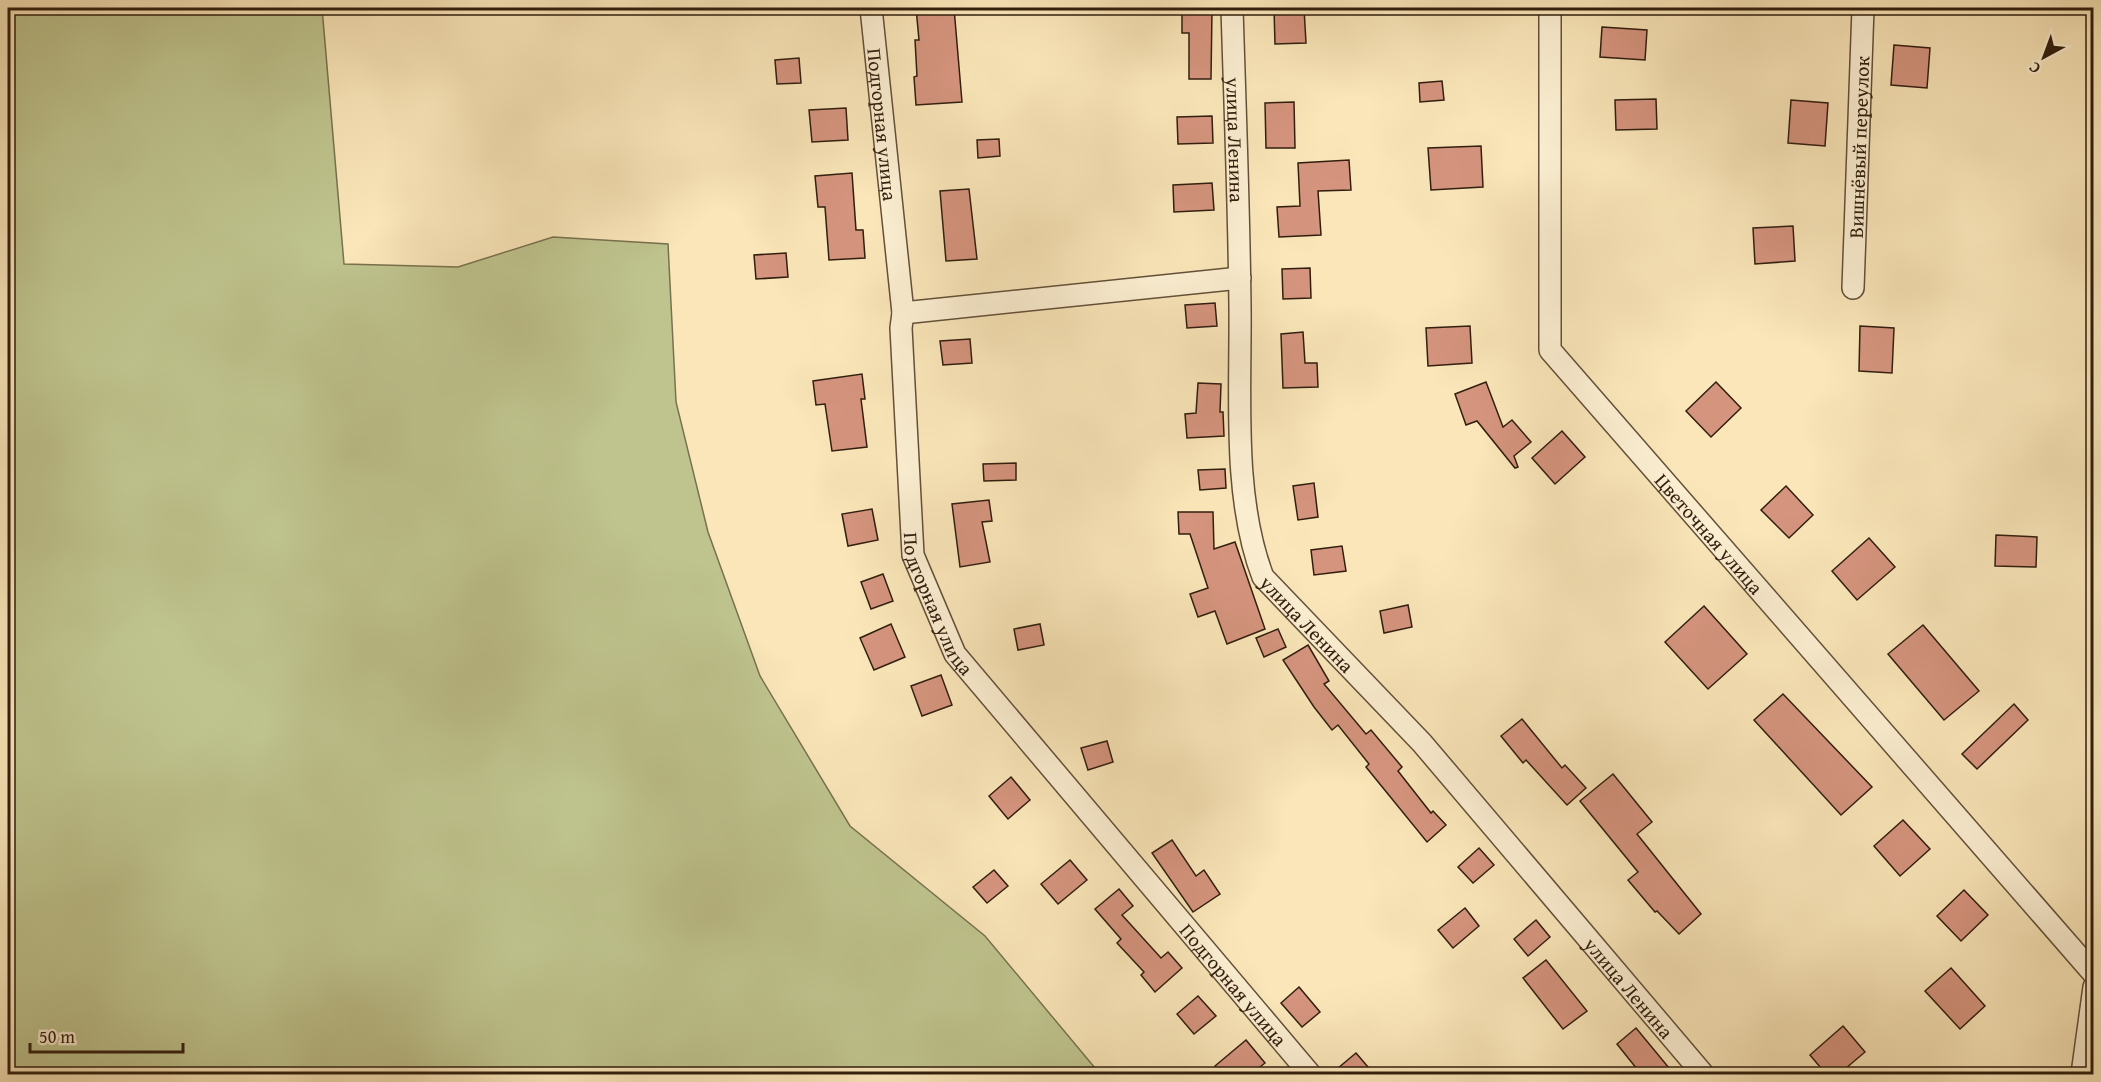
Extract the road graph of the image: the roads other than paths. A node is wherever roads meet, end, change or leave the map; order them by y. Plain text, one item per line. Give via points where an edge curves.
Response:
1 (871, 8) edge
2 (1232, 8) edge
3 (1550, 8) edge
4 (1863, 8) edge
5 (1240, 278) junction
6 (1853, 288) dead end
7 (903, 314) junction
8 (2094, 974) edge
9 (2094, 987) edge
10 (1310, 1074) edge
11 (1703, 1074) edge
12 (2082, 1074) edge

1 - 7 street, Подгорная улица
2 - 5 street, улица Ленина
3 - 8 street, Цветочная улица via 1550,350
4 - 6 street, Вишнёвый переулок
5 - 7 street
5 - 11 street, улица Ленина via 1242,483 1251,548 1263,577 1422,743
7 - 10 street, Подгорная улица via 913,555 955,654
9 - 12 street

